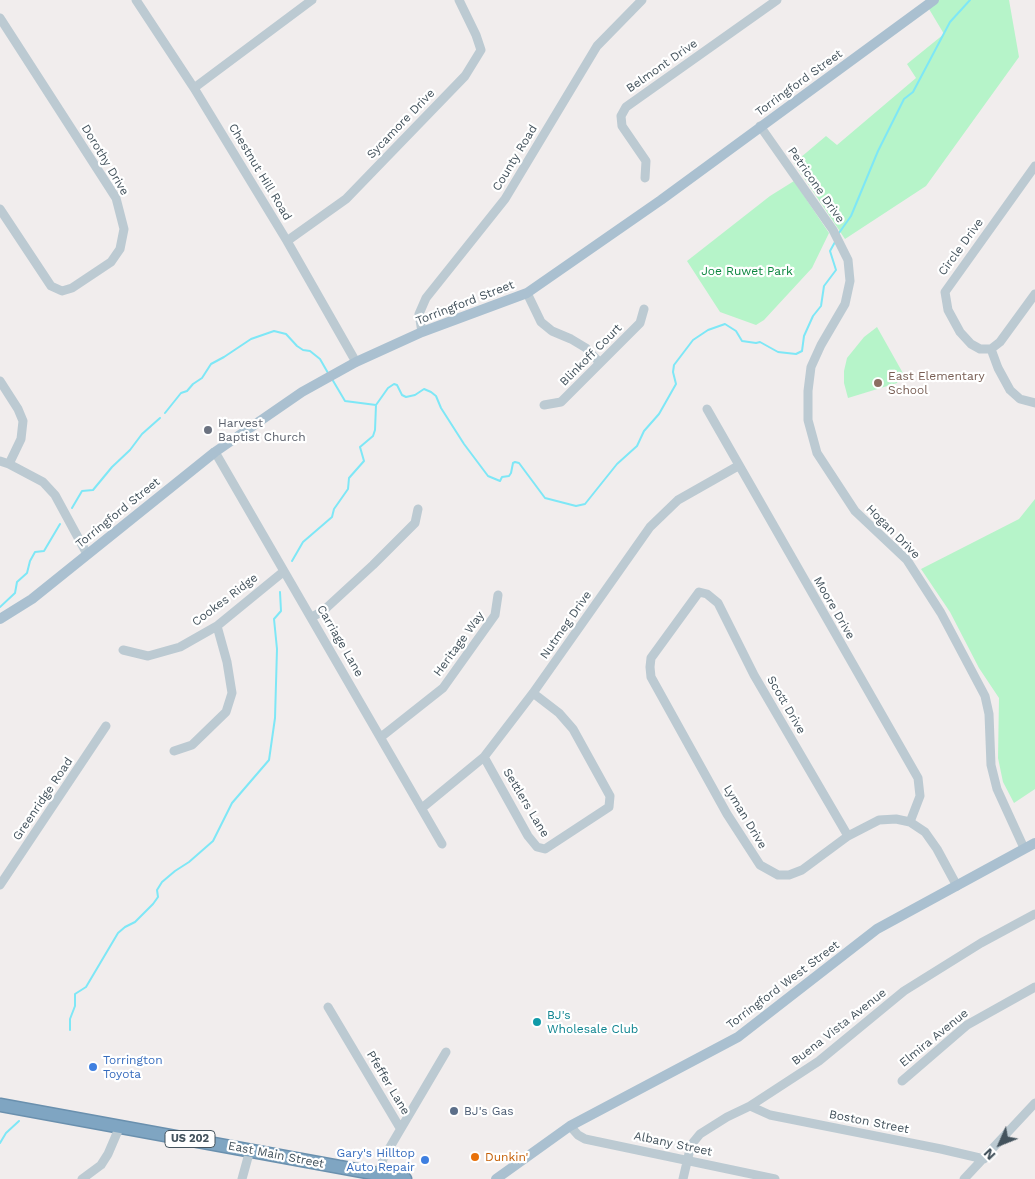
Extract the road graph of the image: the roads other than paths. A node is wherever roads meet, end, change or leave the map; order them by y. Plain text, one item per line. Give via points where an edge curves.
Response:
1 (136, 0) edge
2 (312, 0) edge
3 (459, 0) edge
4 (642, 0) edge
5 (777, 0) edge
6 (934, 0) edge
7 (0, 18) edge
8 (194, 88) junction
9 (760, 126) junction
10 (1035, 166) edge
11 (645, 178) dead end
12 (0, 209) edge
13 (3, 221) edge
14 (288, 242) junction
15 (846, 256) joint
16 (527, 293) junction
17 (1035, 294) edge
18 (644, 309) dead end
19 (422, 332) junction
20 (991, 349) junction
21 (356, 362) junction
22 (600, 363) junction
23 (0, 381) edge
24 (1035, 403) edge
25 (544, 405) dead end
26 (707, 409) dead end
27 (215, 452) junction
28 (4, 462) edge
29 (738, 466) junction
30 (418, 509) dead end
31 (87, 554) junction
32 (283, 572) junction
33 (699, 592) joint
34 (498, 595) dead end
35 (312, 617) junction
36 (0, 619) edge
37 (217, 626) junction
38 (123, 650) dead end
39 (533, 693) junction
40 (106, 726) dead end
41 (381, 737) junction
42 (174, 751) dead end
43 (484, 757) junction
44 (422, 808) junction
45 (910, 822) junction
46 (848, 836) junction
47 (1035, 843) edge
48 (442, 844) dead end
49 (1024, 848) junction
50 (0, 885) edge
51 (957, 886) junction
52 (1035, 914) edge
53 (1035, 987) edge
54 (328, 1007) dead end
55 (446, 1052) dead end
56 (902, 1081) dead end
57 (1035, 1103) edge
58 (0, 1105) edge
59 (750, 1106) junction
60 (120, 1126) junction
61 (570, 1126) junction
62 (400, 1128) junction
63 (250, 1150) junction
64 (688, 1160) junction
65 (984, 1160) junction
66 (379, 1174) junction
67 (82, 1179) edge
68 (242, 1179) edge
69 (405, 1179) edge
70 (496, 1179) edge
71 (683, 1179) edge
72 (775, 1179) edge
73 (964, 1179) edge

1 - 8 street, Chestnut Hill Road
2 - 8 street
3 - 14 street, Sycamore Drive via 481,50 465,76 346,199
4 - 19 street, County Road via 597,46 505,199 426,298 419,314
5 - 11 street, Belmont Drive via 626,107 621,116 622,126 646,161
6 - 9 main road, Torringford Street
7 - 13 street, Dorothy Drive via 116,198 124,229 120,248 111,262 72,288 62,291 50,286
8 - 14 street, Chestnut Hill Road
9 - 15 street, Petricone Drive via 833,230
9 - 16 main road, Torringford Street
10 - 20 street, Circle Drive via 945,292 948,310 960,332 970,344 980,349
12 - 13 street
14 - 21 street, Chestnut Hill Road
15 - 49 street, Hogan Drive via 850,281 845,304 811,367 808,420 817,453 855,511 907,560 941,613 985,696 991,765 997,789
16 - 19 main road, Torringford Street
16 - 22 street via 541,322 586,348
17 - 20 street via 1000,342
18 - 22 street, Blinkoff Court via 640,323
19 - 21 main road, Torringford Street
20 - 24 street via 1010,390 1020,399
21 - 27 main road, Torringford Street via 249,427
22 - 25 street, Blinkoff Court via 561,402
23 - 28 street via 23,421 21,439
26 - 29 street, Moore Drive
27 - 31 main road, Torringford Street
27 - 32 street, Carriage Lane
28 - 31 street via 42,482 55,495
29 - 39 street, Nutmeg Drive via 678,500 650,526
29 - 45 street, Moore Drive via 918,778 920,796
30 - 35 street via 415,523 323,611
31 - 36 main road, Torringford Street via 32,599
32 - 35 street, Carriage Lane
32 - 37 street, Cookes Ridge
33 - 46 street, Scott Drive via 718,603 754,675
33 - 46 street, Lyman Drive via 652,658 650,667 652,677 727,814 760,865 778,875 802,870
34 - 41 street, Heritage Way via 495,615 443,688
35 - 41 street, Carriage Lane
37 - 38 street, Cookes Ridge via 180,647 156,654 148,656
37 - 42 street via 232,693 226,712 192,745
39 - 43 street, Nutmeg Drive
39 - 43 street, Settlers Lane via 573,728 610,796 609,807 545,849 537,847
40 - 50 street, Greenridge Road
41 - 44 street, Carriage Lane
43 - 44 street, Nutmeg Drive
44 - 48 street, Carriage Lane
45 - 46 street, Lyman Drive via 878,820
45 - 51 street via 925,832
47 - 49 main road, Torringford West Street
49 - 51 main road, Torringford West Street
51 - 61 main road, Torringford West Street via 864,939 738,1036
52 - 59 street, Buena Vista Avenue via 981,943 904,992 819,1062
53 - 56 street, Elmira Avenue via 967,1025
54 - 62 street, Pfeffer Lane
55 - 62 street
57 - 65 street
58 - 60 highway, East Main Street / US 202
59 - 64 street, Buena Vista Avenue via 700,1134 691,1145
59 - 65 street, Boston Street via 770,1115
60 - 63 highway, East Main Street / US 202
60 - 67 street via 101,1165
61 - 64 street, Albany Street via 585,1138
61 - 70 main road, Torringford West Street
62 - 66 street, Pfeffer Lane via 383,1159
63 - 66 highway, East Main Street / US 202
63 - 68 street
64 - 71 street, Buena Vista Avenue
64 - 72 street, Albany Street
65 - 73 street
66 - 69 highway, East Main Street / US 202

